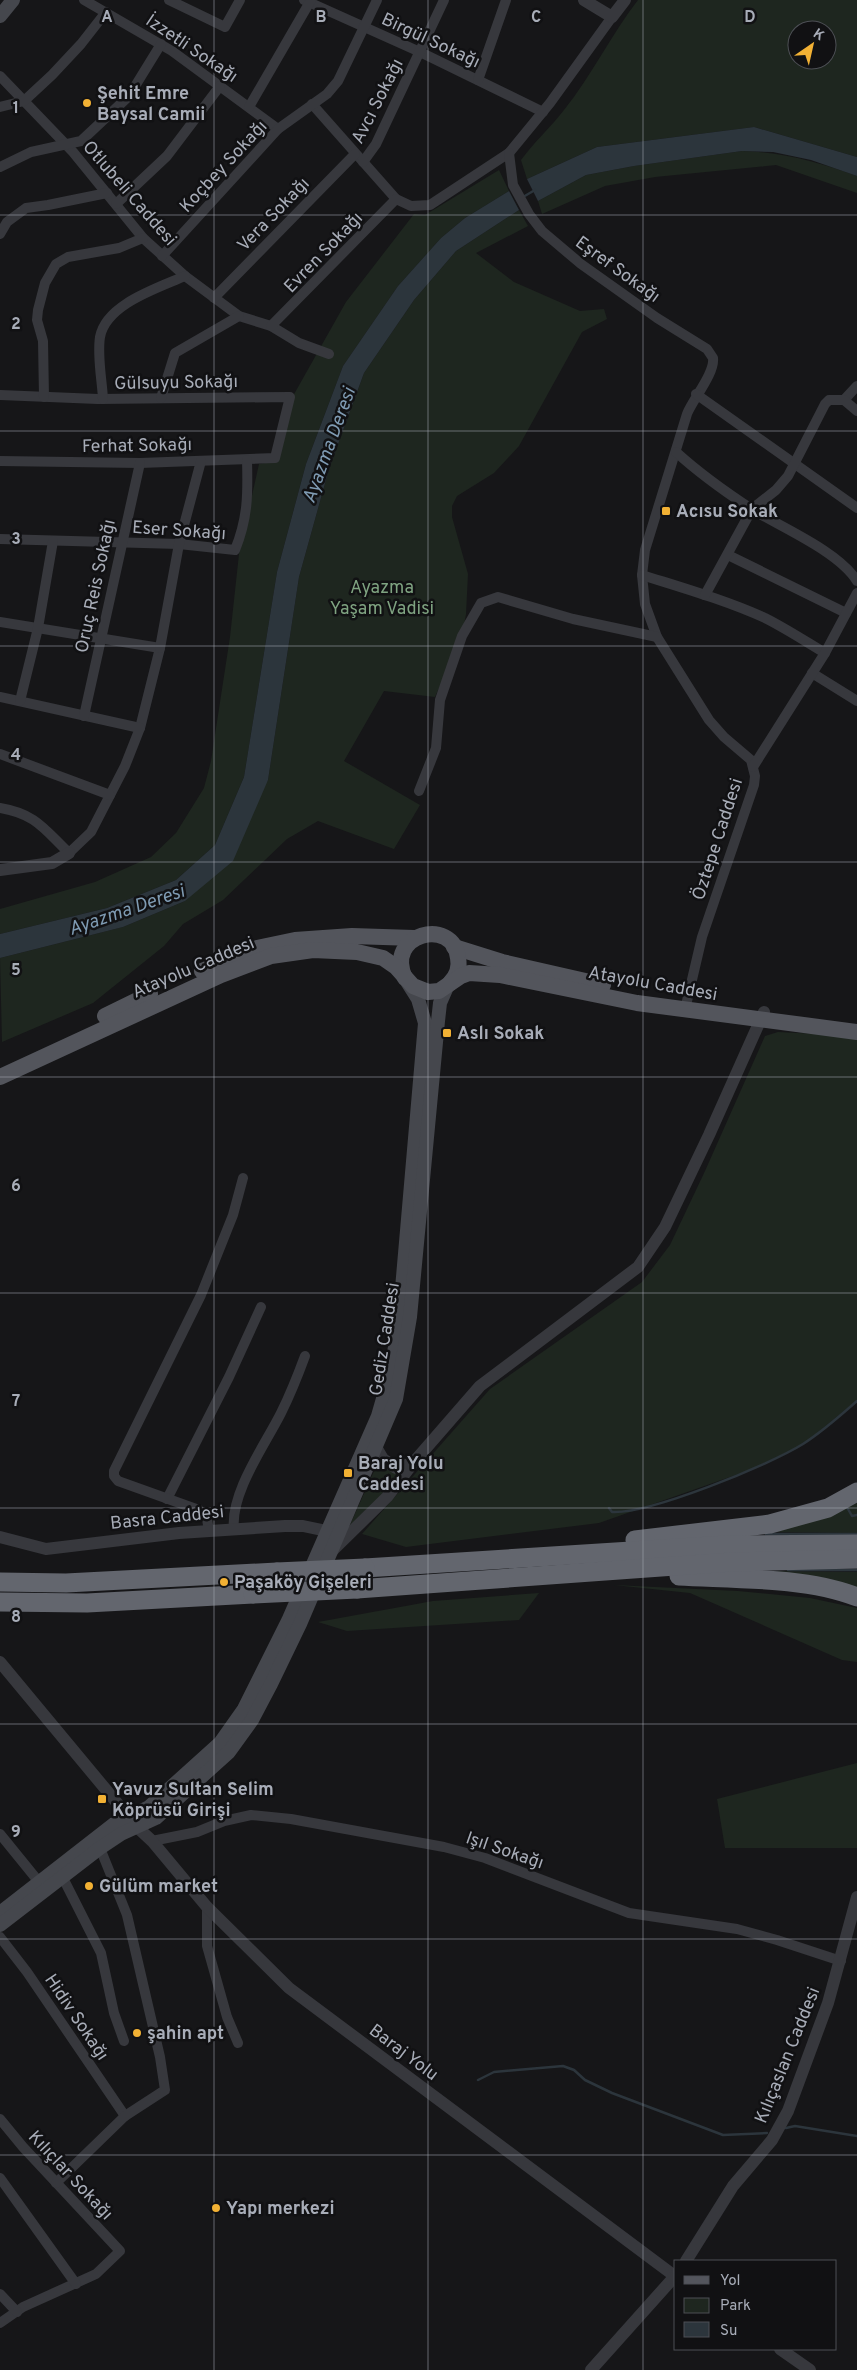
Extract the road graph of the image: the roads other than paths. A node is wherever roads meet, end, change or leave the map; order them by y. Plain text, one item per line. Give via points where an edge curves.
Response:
1 (13, 0) edge
2 (84, 0) edge
3 (169, 0) edge
4 (240, 0) edge
5 (377, 0) edge
6 (444, 0) edge
7 (506, 0) edge
8 (584, 0) edge
9 (625, 0) edge
10 (308, 1) edge
11 (182, 3) edge
12 (106, 12) junction
13 (0, 16) edge
14 (612, 17) junction
15 (364, 27) junction
16 (161, 44) junction
17 (420, 52) junction
18 (0, 76) edge
19 (478, 80) junction
20 (220, 86) junction
21 (24, 101) junction
22 (312, 104) junction
23 (0, 107) edge
24 (249, 107) junction
25 (543, 112) junction
26 (278, 129) junction
27 (65, 144) junction
28 (509, 153) junction
29 (355, 154) junction
30 (363, 162) junction
31 (0, 167) edge
32 (107, 193) junction
33 (396, 199) junction
34 (116, 204) junction
35 (0, 234) edge
36 (143, 238) junction
37 (162, 256) junction
38 (185, 276) junction
39 (214, 298) junction
40 (240, 316) junction
41 (271, 326) junction
42 (329, 354) dead end
43 (857, 386) edge
44 (696, 394) junction
45 (0, 395) edge
46 (44, 397) junction
47 (161, 398) junction
48 (103, 399) junction
49 (844, 400) junction
50 (857, 411) edge
51 (676, 452) junction
52 (275, 458) joint
53 (0, 460) edge
54 (247, 460) junction
55 (201, 461) junction
56 (140, 463) junction
57 (794, 464) junction
58 (857, 508) edge
59 (752, 509) junction
60 (0, 539) edge
61 (52, 541) junction
62 (121, 542) junction
63 (179, 544) junction
64 (728, 555) junction
65 (642, 575) junction
66 (857, 581) edge
67 (857, 593) edge
68 (705, 595) junction
69 (846, 613) junction
70 (0, 622) edge
71 (38, 628) junction
72 (657, 637) junction
73 (100, 638) junction
74 (160, 648) junction
75 (825, 653) junction
76 (812, 673) junction
77 (0, 697) edge
78 (857, 700) edge
79 (20, 702) junction
80 (84, 716) junction
81 (140, 728) junction
82 (0, 754) edge
83 (753, 767) junction
84 (419, 791) dead end
85 (110, 795) junction
86 (0, 808) edge
87 (69, 853) junction
88 (0, 870) edge
89 (414, 938) junction
90 (454, 947) junction
91 (406, 980) junction
92 (447, 987) junction
93 (687, 1001) junction
94 (762, 1016) junction
95 (857, 1025) edge
96 (857, 1032) edge
97 (0, 1066) edge
98 (0, 1077) edge
99 (243, 1178) dead end
100 (261, 1307) dead end
101 (305, 1356) dead end
102 (376, 1447) junction
103 (413, 1462) junction
104 (857, 1492) edge
105 (167, 1499) junction
106 (234, 1529) junction
107 (209, 1531) junction
108 (334, 1532) junction
109 (0, 1537) edge
110 (857, 1544) edge
111 (329, 1554) junction
112 (546, 1556) junction
113 (857, 1559) edge
114 (515, 1578) junction
115 (0, 1582) edge
116 (857, 1597) edge
117 (0, 1602) edge
118 (0, 1662) edge
119 (133, 1821) junction
120 (0, 1834) edge
121 (152, 1841) junction
122 (100, 1848) junction
123 (62, 1876) junction
124 (39, 1882) junction
125 (857, 1897) edge
126 (207, 1907) junction
127 (0, 1913) edge
128 (0, 1925) edge
129 (0, 1937) edge
130 (841, 1961) junction
131 (124, 2041) dead end
132 (238, 2043) dead end
133 (125, 2116) junction
134 (0, 2119) edge
135 (0, 2178) edge
136 (56, 2183) junction
137 (687, 2260) edge
138 (674, 2275) edge
139 (674, 2277) edge
140 (76, 2284) junction
141 (0, 2294) edge
142 (17, 2312) junction
143 (0, 2323) edge
144 (781, 2350) edge
145 (590, 2370) edge
146 (810, 2370) edge

1 - 13 main road
2 - 12 street, İzzetli Sokağı
3 - 11 street
4 - 11 street via 225,27
5 - 15 street, Koçbey Sokağı
6 - 17 street, Avcı Sokağı
7 - 19 street
8 - 14 street
9 - 14 street
10 - 15 street, Birgül Sokağı
10 - 24 street
12 - 16 street, İzzetli Sokağı
12 - 21 street via 52,76
14 - 25 street
15 - 17 street, Birgül Sokağı
15 - 22 street, Koçbey Sokağı via 338,81
16 - 20 street, İzzetli Sokağı
16 - 27 street via 129,96 81,141
17 - 19 street, Birgül Sokağı
17 - 30 street, Avcı Sokağı via 376,144
18 - 21 street, Otlubeli Caddesi
19 - 25 street, Birgül Sokağı
20 - 24 street, İzzetli Sokağı
20 - 34 street via 167,156
21 - 23 street
21 - 27 street, Otlubeli Caddesi
22 - 26 street, Koçbey Sokağı
22 - 29 street
24 - 26 street, İzzetli Sokağı
25 - 28 street
26 - 37 street, Koçbey Sokağı
27 - 31 street via 31,152
27 - 32 street, Otlubeli Caddesi
28 - 33 street via 430,205 411,206
28 - 44 street, Eşref Sokağı via 514,185 529,214 551,240 711,354 714,366
29 - 30 street
29 - 39 street, Vera Sokağı
30 - 33 street
32 - 34 street, Otlubeli Caddesi
32 - 35 street via 26,208 7,222
33 - 41 street, Evren Sokağı
34 - 36 street, Otlubeli Caddesi
36 - 37 street, Otlubeli Caddesi
36 - 46 street via 119,248 68,258 56,264 45,283 37,320 43,342
37 - 38 street, Otlubeli Caddesi
38 - 39 street, Otlubeli Caddesi
38 - 48 street via 124,305 106,323 100,337
39 - 40 street, Otlubeli Caddesi
40 - 41 street, Otlubeli Caddesi
40 - 47 street via 175,352
41 - 42 street, Otlubeli Caddesi via 298,343
43 - 49 street
44 - 51 street, Eşref Sokağı
44 - 57 street
45 - 46 street, Gülsuyu Sokağı
46 - 48 street, Gülsuyu Sokağı
47 - 48 street, Gülsuyu Sokağı
47 - 52 street, Gülsuyu Sokağı via 290,397
49 - 50 street
49 - 57 street via 828,400
51 - 59 street
51 - 65 street, Eşref Sokağı via 645,550
52 - 54 street, Ferhat Sokağı
53 - 56 street, Ferhat Sokağı
54 - 55 street, Ferhat Sokağı
54 - 63 street, Eser Sokağı via 248,501 235,550
55 - 56 street, Ferhat Sokağı
55 - 63 street
56 - 62 street, Oruç Reis Sokağı
57 - 58 street
57 - 59 street via 783,483
59 - 64 street
59 - 66 street via 829,555
60 - 61 street, Eser Sokağı
61 - 62 street, Eser Sokağı
61 - 71 street
62 - 63 street, Eser Sokağı
62 - 73 street, Oruç Reis Sokağı
63 - 74 street
64 - 68 street
64 - 69 street
65 - 68 street
65 - 72 street, Eşref Sokağı via 645,604
67 - 69 street, Öztepe Caddesi
68 - 75 street via 766,619
69 - 75 street, Öztepe Caddesi
70 - 71 street
71 - 73 street
71 - 79 street
72 - 83 street, Eşref Sokağı via 709,720 746,754
72 - 84 street via 573,619 498,596 481,602 462,636 440,700 436,748
73 - 74 street
73 - 80 street, Oruç Reis Sokağı
74 - 81 street
75 - 76 street, Öztepe Caddesi
76 - 78 street
76 - 83 street, Öztepe Caddesi
77 - 79 street
79 - 80 street
80 - 81 street
81 - 85 street
82 - 85 street
83 - 93 street, Öztepe Caddesi via 754,785 702,937
85 - 87 street via 90,832
86 - 87 street via 34,819
87 - 88 street via 52,863
89 - 90 main road, Atayolu Caddesi via 423,934 440,935
89 - 91 main road via 407,944 401,962
89 - 97 main road, Atayolu Caddesi via 343,936 295,940 253,949
90 - 92 main road via 459,964
90 - 93 main road, Atayolu Caddesi via 502,962 659,998
91 - 92 main road, Atayolu Caddesi via 428,992
91 - 98 main road, Atayolu Caddesi via 384,958 357,952 313,950 271,956 212,979
91 - 108 main road, Gediz Caddesi via 418,1000 425,1023 400,1323 378,1416
92 - 94 main road, Atayolu Caddesi via 469,973 500,975 637,1003
92 - 102 main road, Gediz Caddesi via 440,1003 410,1317 396,1398
93 - 94 main road, Atayolu Caddesi
94 - 95 main road, Atayolu Caddesi
94 - 96 main road, Atayolu Caddesi
94 - 103 street via 665,1227 638,1267 480,1386
99 - 105 street via 233,1215 201,1295 114,1471 118,1481
100 - 105 street
101 - 106 street via 280,1415 255,1458 236,1506
102 - 103 street via 383,1460 396,1468
102 - 108 main road, Gediz Caddesi
103 - 111 street via 387,1497
104 - 112 highway via 828,1508 770,1524 661,1536
105 - 107 street via 199,1510 207,1519
106 - 107 street, Basra Caddesi
106 - 108 street, Basra Caddesi via 303,1526
107 - 109 street, Basra Caddesi via 46,1549
108 - 111 main road, Gediz Caddesi
108 - 119 main road, Gediz Caddesi via 244,1709 220,1743
110 - 112 highway via 726,1545
111 - 119 main road, Gediz Caddesi via 300,1624 252,1720 229,1752 156,1818
112 - 115 highway, bridge via 66,1583
113 - 114 highway via 731,1562
114 - 116 highway via 665,1575 768,1580 820,1587
114 - 117 highway, bridge via 87,1603
118 - 119 street, Baraj Yolu
119 - 121 street, Baraj Yolu
119 - 122 main road
119 - 124 main road via 114,1824
120 - 124 street
121 - 126 street, Baraj Yolu
121 - 130 street, Işıl Sokağı via 197,1832 224,1820 251,1815 291,1820 444,1847 485,1858 629,1913 737,1930
122 - 123 main road
122 - 133 street via 127,1915 165,2090
123 - 128 main road
123 - 131 street via 100,1953
124 - 127 main road
125 - 130 street, Kılıçaslan Caddesi
126 - 132 street via 207,1946 227,2017
126 - 138 street, Baraj Yolu via 289,1988
129 - 133 street, Hidiv Sokağı
130 - 137 street, Kılıçaslan Caddesi via 788,2111 772,2140 732,2186
133 - 136 street
134 - 136 street, Kılıçlar Sokağı
135 - 140 street
136 - 140 street, Kılıçlar Sokağı via 120,2251 96,2274
139 - 145 street
140 - 142 street
141 - 142 street
142 - 143 street
144 - 146 street

